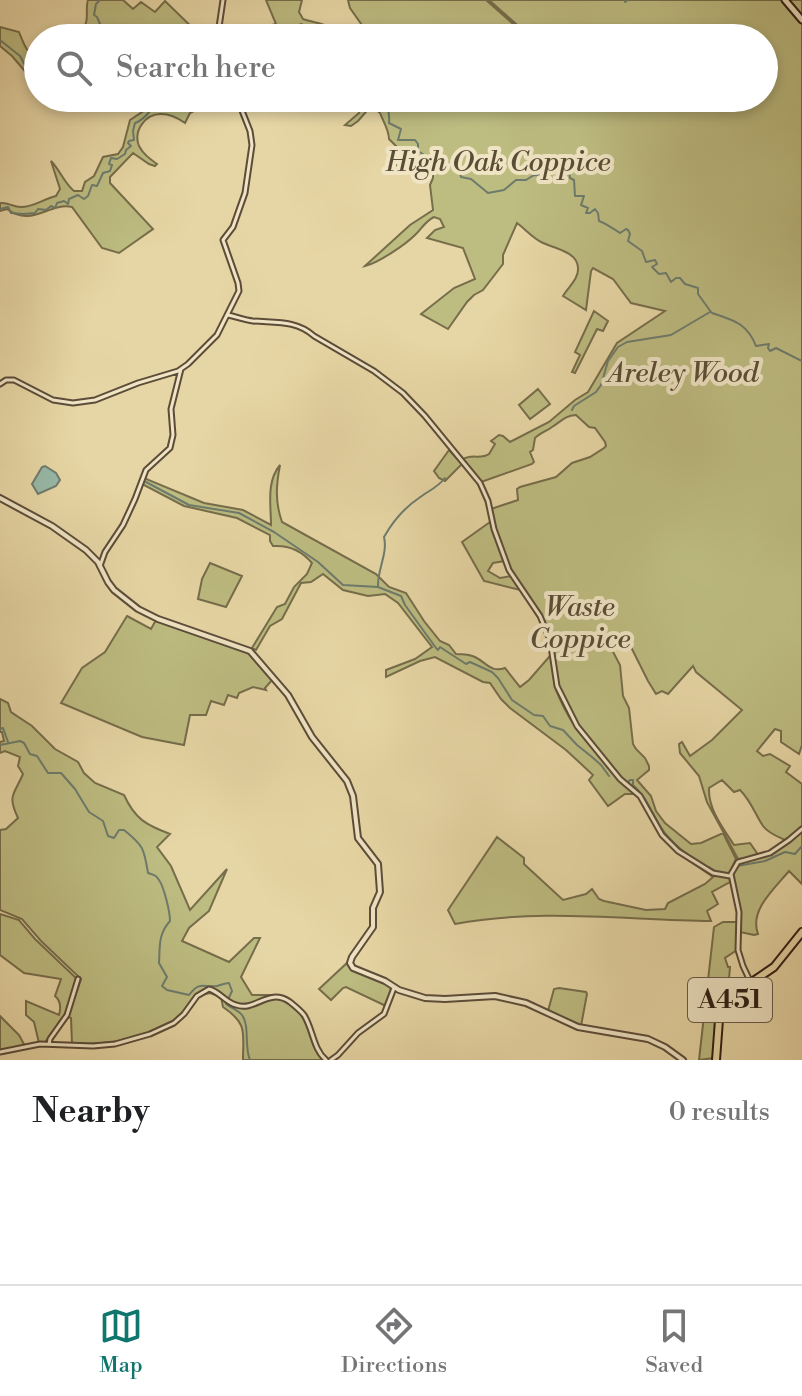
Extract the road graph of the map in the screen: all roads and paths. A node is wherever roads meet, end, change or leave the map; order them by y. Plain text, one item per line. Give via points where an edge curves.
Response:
1 (223, 0) edge
2 (785, 0) edge
3 (802, 20) edge
4 (219, 24) edge
5 (243, 112) edge
6 (228, 315) junction
7 (181, 369) junction
8 (0, 384) edge
9 (0, 498) edge
10 (100, 566) junction
11 (802, 829) edge
12 (730, 876) junction
13 (802, 932) edge
14 (78, 979) dead end
15 (751, 983) junction
16 (394, 988) junction
17 (49, 1044) junction
18 (0, 1052) edge
19 (328, 1060) edge
20 (683, 1060) edge
21 (716, 1060) edge

1 - 4 street
2 - 3 main road
5 - 6 street via 252,140 245,193 223,240 239,287
6 - 7 street via 217,335
6 - 12 street via 305,328 380,374 416,406 480,483 509,570 550,640 557,686 577,726 640,796 678,851 713,873
7 - 8 street via 79,403 59,402 14,380
7 - 10 street via 171,409 170,448 146,470
9 - 10 street via 61,532
10 - 16 street via 114,590 138,609 245,649 288,695 312,737 344,776 353,796 357,836 377,862 380,888 373,927 350,963
11 - 12 street via 770,853 738,862
12 - 15 street via 738,907 740,957
13 - 15 main road, A451 via 774,967
14 - 17 street via 68,1013
15 - 21 main road, A451 via 721,1011
16 - 19 street via 384,1014
16 - 20 street via 438,999 504,997 578,1027 649,1040
17 - 18 street
17 - 19 street via 115,1044 150,1034 174,1023 205,990 214,990 237,1006 274,996 287,1001 304,1015 320,1054

